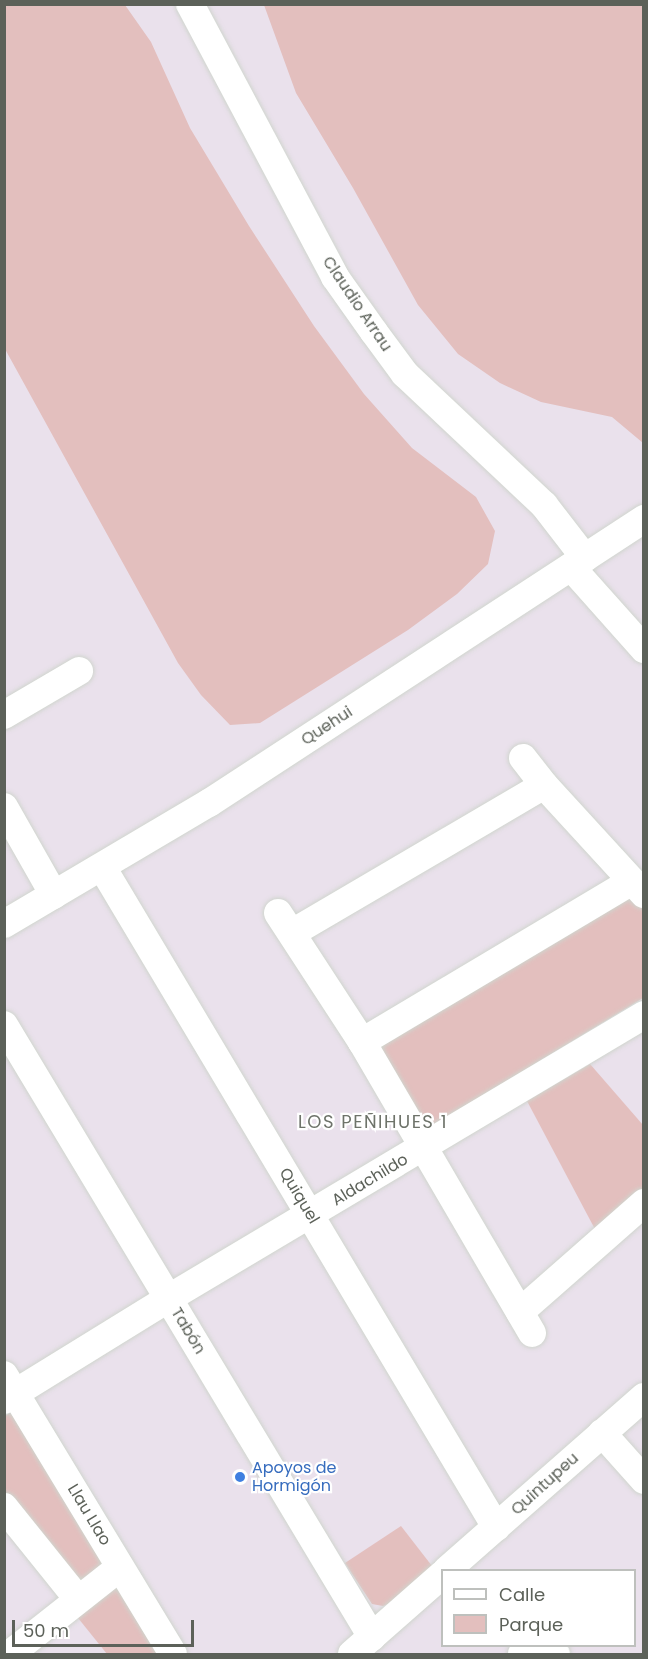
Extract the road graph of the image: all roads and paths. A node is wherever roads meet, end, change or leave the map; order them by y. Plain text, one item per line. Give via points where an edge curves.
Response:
1 (190, 4) edge
2 (644, 519) edge
3 (578, 562) junction
4 (644, 649) edge
5 (79, 671) dead end
6 (4, 715) edge
7 (524, 758) dead end
8 (544, 785) junction
9 (4, 807) edge
10 (102, 867) junction
11 (638, 888) edge
12 (54, 894) junction
13 (4, 924) edge
14 (644, 1016) edge
15 (4, 1025) edge
16 (362, 1042) junction
17 (423, 1148) junction
18 (644, 1203) edge
19 (311, 1215) junction
20 (169, 1298) junction
21 (8, 1389) edge
22 (644, 1397) edge
23 (602, 1433) junction
24 (644, 1480) edge
25 (4, 1507) edge
26 (496, 1527) junction
27 (466, 1565) edge
28 (120, 1567) junction
29 (441, 1576) edge
30 (78, 1599) junction
31 (362, 1646) edge
32 (10, 1654) edge
33 (173, 1654) edge

1 - 3 street, Claudio Arrau via 335,277 405,374 544,506
2 - 3 street, Quehui
3 - 4 street, Claudio Arrau
3 - 10 street, Quehui via 209,803
5 - 6 street
7 - 8 street
8 - 11 street
8 - 16 street via 285,923
9 - 12 street
10 - 12 street, Quehui
10 - 19 street, Quiquel
11 - 16 street
12 - 13 street, Quehui
14 - 17 street, Aldachildo
15 - 20 street, Tabón
16 - 17 street
17 - 18 street via 526,1322
17 - 19 street, Aldachildo
19 - 20 street, Aldachildo
19 - 26 street, Quiquel
20 - 21 street, Aldachildo
20 - 31 street, Tabón
21 - 28 street, Llau Llao
22 - 23 street, Quintupeu
23 - 24 street
23 - 26 street, Quintupeu
25 - 30 street
26 - 27 street, Quintupeu
28 - 30 street
28 - 33 street, Llau Llao
29 - 31 street
30 - 32 street

